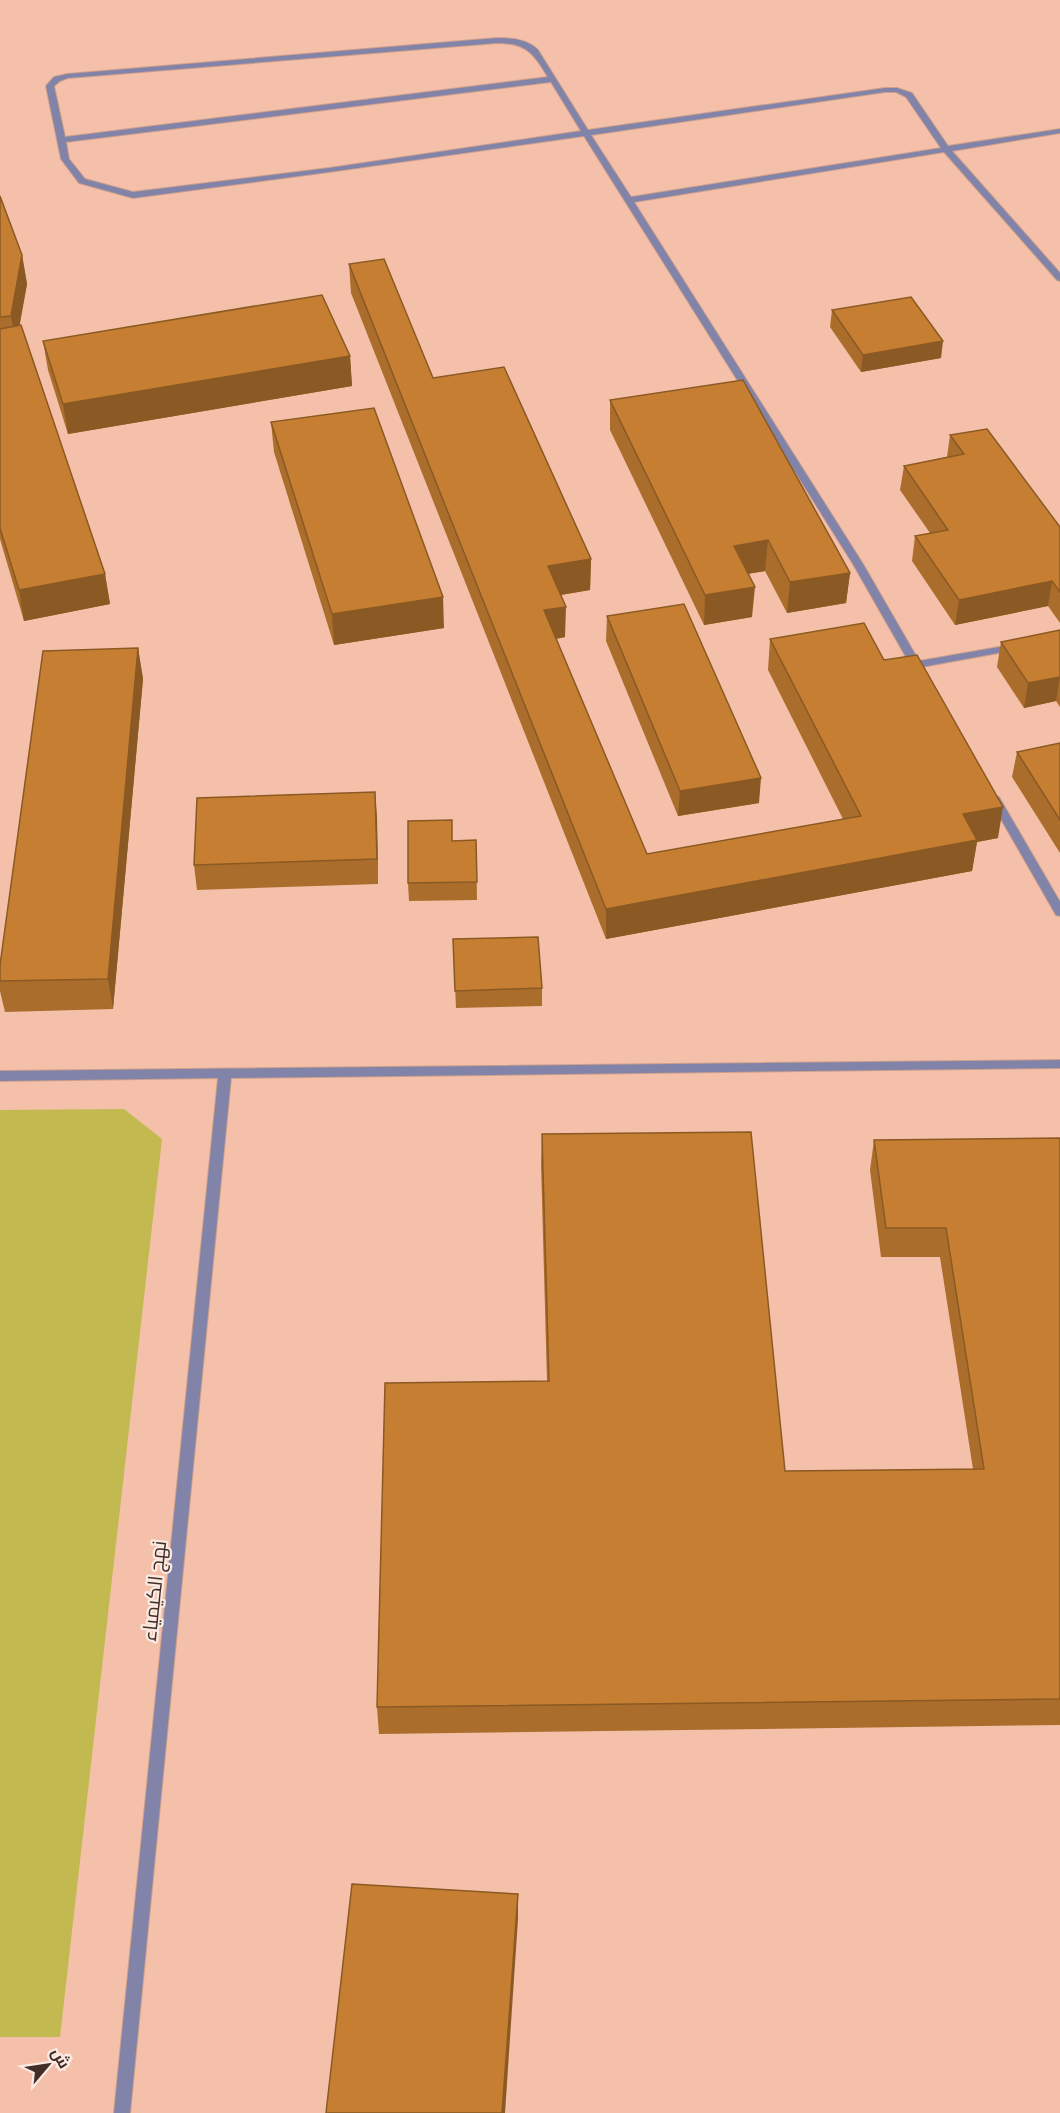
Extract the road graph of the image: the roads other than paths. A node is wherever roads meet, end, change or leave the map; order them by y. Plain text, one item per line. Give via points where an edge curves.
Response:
1 (552, 79) junction
2 (1060, 131) edge
3 (586, 133) junction
4 (61, 140) junction
5 (945, 148) junction
6 (628, 200) junction
7 (1058, 273) edge
8 (1027, 645) edge
9 (916, 665) junction
10 (922, 675) edge
11 (988, 789) edge
12 (1060, 912) edge
13 (1060, 1064) edge
14 (225, 1073) junction
15 (0, 1076) edge
16 (122, 2113) edge

1 - 3 street
1 - 4 street
1 - 4 street via 532,48 510,40 67,76 51,86
2 - 5 street
3 - 4 street via 133,195 82,181 65,159
3 - 5 street via 897,90 909,95
3 - 6 street
5 - 6 street
5 - 7 street
6 - 9 street via 858,564
8 - 9 street
9 - 10 street
11 - 12 street
13 - 14 street
14 - 15 street
14 - 16 street, نهج الكيمياء

